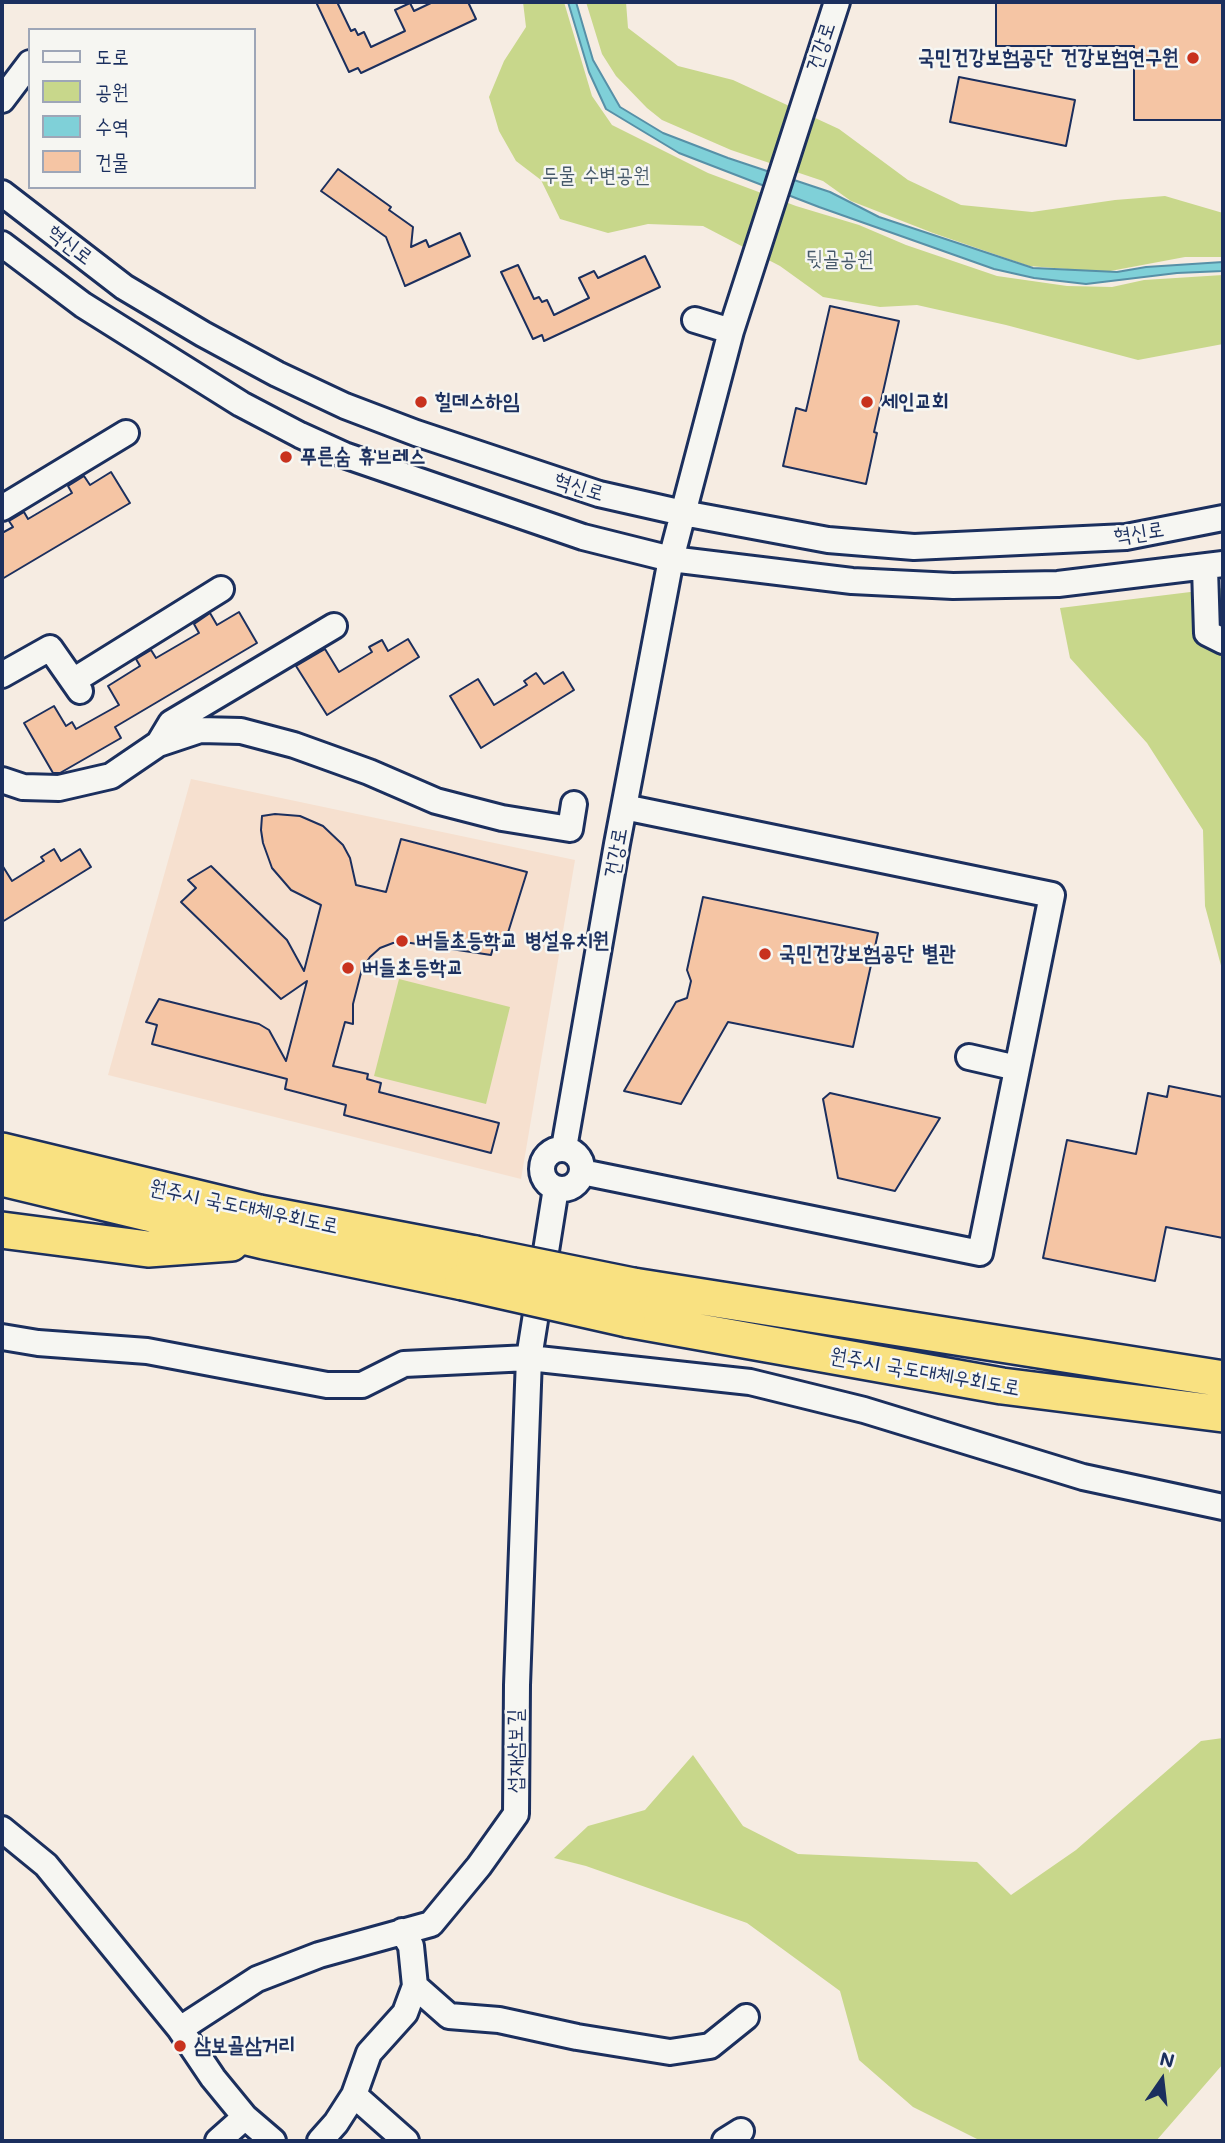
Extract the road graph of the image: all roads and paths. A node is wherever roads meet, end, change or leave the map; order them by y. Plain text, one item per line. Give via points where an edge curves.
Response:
1 (837, 2) edge
2 (28, 66) edge
3 (2, 100) edge
4 (2, 193) edge
5 (2, 244) edge
6 (695, 320) dead end
7 (731, 331) junction
8 (126, 433) dead end
9 (2, 508) edge
10 (683, 513) junction
11 (1223, 518) edge
12 (671, 559) junction
13 (1214, 566) edge
14 (221, 589) dead end
15 (334, 626) dead end
16 (1223, 640) edge
17 (2, 675) edge
18 (158, 744) junction
19 (2, 779) edge
20 (574, 804) dead end
21 (624, 807) junction
22 (969, 1057) dead end
23 (1017, 1068) junction
24 (564, 1148) junction
25 (7, 1160) edge
26 (582, 1172) junction
27 (556, 1188) junction
28 (262, 1227) junction
29 (2, 1230) edge
30 (630, 1302) junction
31 (2, 1337) edge
32 (529, 1358) junction
33 (1223, 1379) edge
34 (1223, 1414) edge
35 (1223, 1507) edge
36 (2, 1829) edge
37 (402, 1931) junction
38 (415, 1986) junction
39 (746, 2017) dead end
40 (180, 2029) junction
41 (354, 2095) junction
42 (245, 2117) junction
43 (218, 2141) edge
44 (273, 2141) edge
45 (320, 2141) edge
46 (406, 2141) edge

1 - 7 street, 건강로
2 - 3 street
4 - 10 street, 혁신로 via 124,287 277,374 345,406 599,494
5 - 12 street, 혁신로 via 129,335 300,435 344,455 583,537
6 - 7 street
7 - 10 street
8 - 9 street
10 - 11 street, 혁신로 via 828,540 914,547 1126,537
10 - 12 street, 건강로
12 - 13 street, 혁신로 via 852,581 953,586 1058,584
12 - 21 street, 건강로
13 - 16 street via 1207,632
14 - 17 street via 76,686 50,648
15 - 18 street via 171,723
18 - 19 street via 111,776 59,788 23,787
18 - 20 street via 200,730 241,731 357,767 436,801 569,829
21 - 23 street via 1052,895
21 - 24 street, 건강로
22 - 23 street
23 - 26 street via 980,1253
24 - 26 street via 580,1159
24 - 27 street via 551,1152 543,1162 542,1175
25 - 28 highway, 원주시 국도대체우회도로
26 - 27 street via 570,1187
27 - 32 street
28 - 29 highway via 148,1249
28 - 30 highway, 원주시 국도대체우회도로, bridge
30 - 33 highway, 원주시 국도대체우회도로
30 - 34 highway, 원주시 국도대체우회도로 via 1002,1386
31 - 32 street via 146,1351 327,1384 362,1385 404,1364
32 - 35 street via 750,1381 864,1410 1083,1477
32 - 37 street, 섭재삼보길 via 516,1814 431,1924
36 - 40 street via 46,1865
37 - 38 street via 411,1946
37 - 40 street, 섭재삼보길 via 257,1979
38 - 39 street via 449,2015 670,2052 710,2046
38 - 41 street via 405,2014 369,2053
40 - 42 street
41 - 45 street
41 - 46 street
42 - 43 street
42 - 44 street

